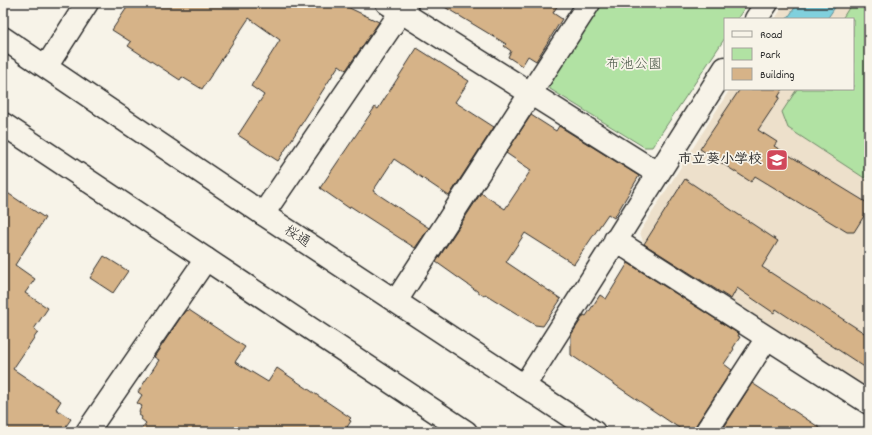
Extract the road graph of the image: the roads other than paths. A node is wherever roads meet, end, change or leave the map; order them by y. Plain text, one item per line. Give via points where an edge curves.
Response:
1 (86, 3) edge
2 (588, 3) edge
3 (767, 3) edge
4 (398, 6) edge
5 (757, 18) edge
6 (3, 38) edge
7 (46, 67) junction
8 (724, 70) edge
9 (530, 94) junction
10 (3, 124) edge
11 (657, 174) junction
12 (262, 214) junction
13 (615, 240) junction
14 (206, 259) junction
15 (396, 302) junction
16 (767, 338) junction
17 (524, 386) junction
18 (869, 403) edge
19 (463, 431) edge
20 (87, 432) edge
21 (594, 432) edge
22 (706, 432) edge

1 - 7 street
2 - 9 street
3 - 5 street
4 - 9 street
4 - 12 street
6 - 7 street, 桜通
7 - 12 street, 桜通
8 - 11 street
9 - 11 street
9 - 15 street
10 - 14 street
11 - 13 street
12 - 15 street, 桜通
13 - 16 street
13 - 17 street
14 - 19 street
14 - 20 street
15 - 17 street, 桜通
16 - 18 street
16 - 22 street
17 - 21 street, 桜通

